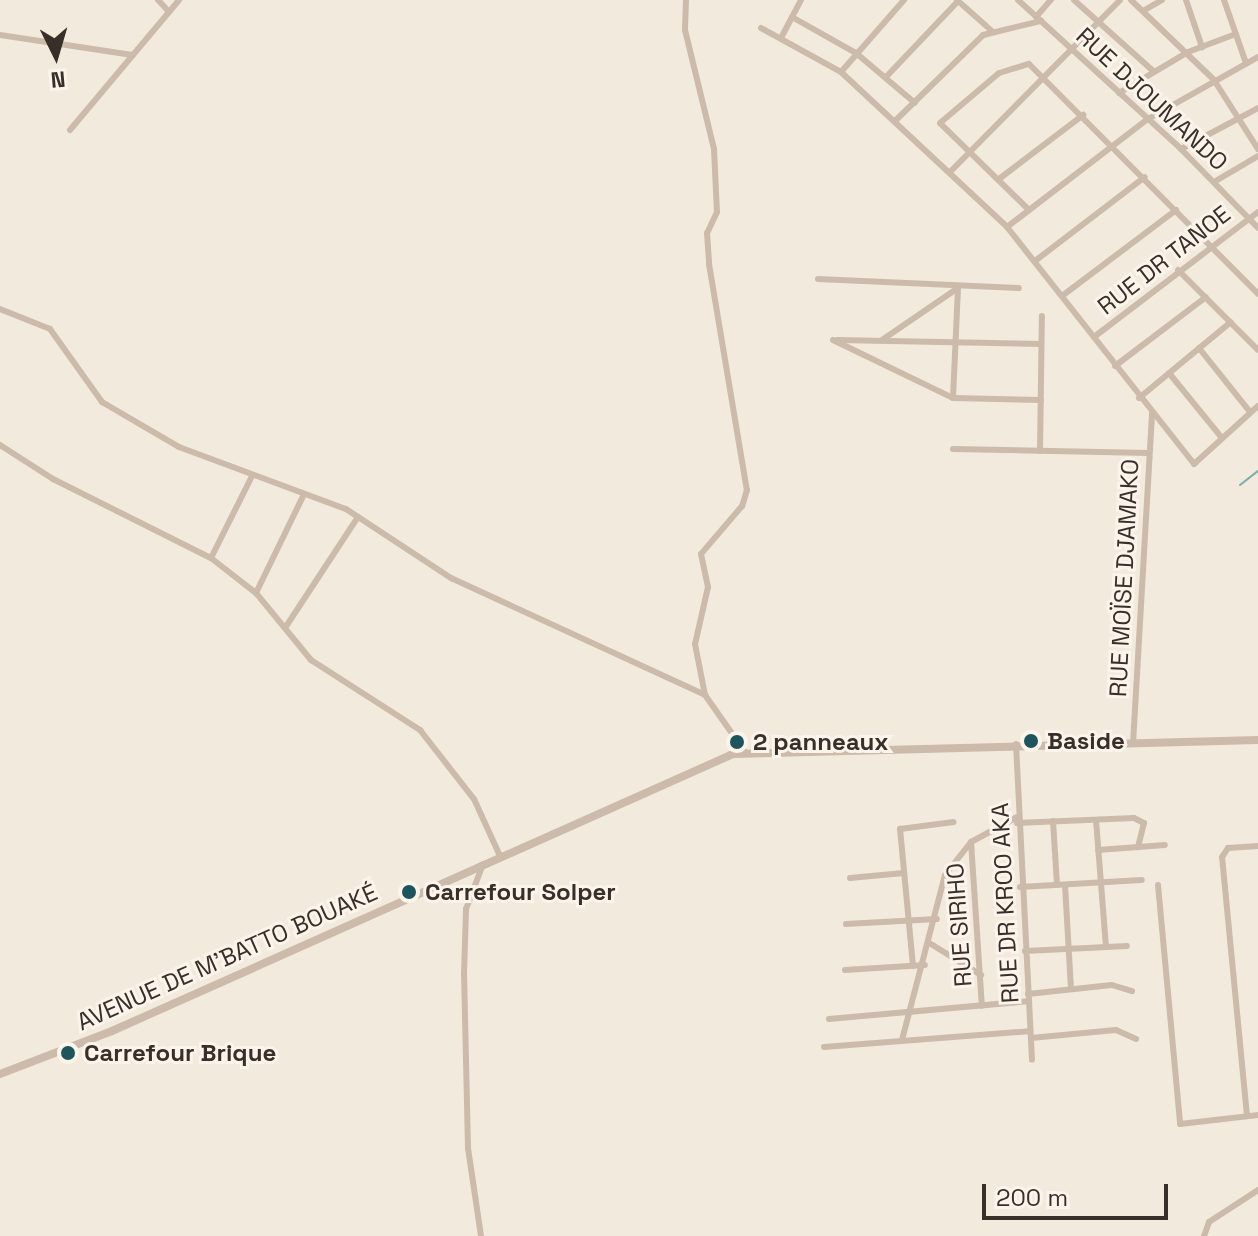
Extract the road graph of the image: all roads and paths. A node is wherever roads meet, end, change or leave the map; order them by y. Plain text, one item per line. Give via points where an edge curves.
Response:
1 (158, 0) edge
2 (179, 0) edge
3 (686, 0) edge
4 (801, 0) edge
5 (904, 0) edge
6 (958, 0) edge
7 (1018, 0) edge
8 (1051, 0) edge
9 (1074, 0) edge
10 (1120, 0) edge
11 (1131, 0) edge
12 (1162, 0) edge
13 (1186, 0) edge
14 (1224, 0) edge
15 (1143, 11) junction
16 (169, 12) junction
17 (792, 17) junction
18 (1038, 19) junction
19 (1099, 22) junction
20 (761, 28) dead end
21 (993, 32) junction
22 (1236, 34) junction
23 (0, 35) edge
24 (781, 38) junction
25 (1202, 47) junction
26 (1074, 51) junction
27 (1188, 52) junction
28 (856, 53) junction
29 (132, 55) junction
30 (1258, 57) edge
31 (1246, 63) junction
32 (1153, 71) junction
33 (841, 72) junction
34 (886, 77) junction
35 (1046, 79) junction
36 (1214, 80) junction
37 (1119, 93) junction
38 (915, 103) junction
39 (1258, 108) edge
40 (1083, 115) junction
41 (1240, 118) junction
42 (1148, 119) junction
43 (895, 121) junction
44 (70, 130) dead end
45 (1114, 144) junction
46 (1181, 149) junction
47 (1258, 149) edge
48 (970, 152) junction
49 (1258, 156) edge
50 (951, 171) junction
51 (1145, 177) junction
52 (999, 179) junction
53 (1214, 182) junction
54 (1029, 210) junction
55 (1176, 210) junction
56 (1258, 212) edge
57 (1248, 218) junction
58 (1007, 227) junction
59 (1258, 228) edge
60 (1209, 245) junction
61 (1035, 261) junction
62 (1178, 270) junction
63 (818, 279) dead end
64 (958, 288) junction
65 (1019, 288) dead end
66 (1258, 294) edge
67 (1062, 296) junction
68 (1206, 297) junction
69 (0, 309) edge
70 (1042, 316) dead end
71 (1231, 322) junction
72 (1094, 337) junction
73 (881, 341) junction
74 (954, 342) junction
75 (1041, 344) junction
76 (1199, 348) junction
77 (1258, 350) edge
78 (1115, 366) junction
79 (1169, 373) junction
80 (953, 398) junction
81 (1139, 398) junction
82 (1041, 400) junction
83 (1258, 406) edge
84 (1250, 412) junction
85 (1152, 413) junction
86 (1222, 438) junction
87 (0, 445) edge
88 (953, 449) dead end
89 (1040, 451) junction
90 (1149, 453) junction
91 (252, 476) junction
92 (303, 496) junction
93 (358, 517) junction
94 (211, 558) junction
95 (256, 593) junction
96 (285, 628) junction
97 (705, 695) junction
98 (1258, 740) edge
99 (1016, 744) junction
100 (1133, 744) junction
101 (745, 752) junction
102 (1017, 820) junction
103 (1096, 820) junction
104 (1053, 821) junction
105 (954, 822) dead end
106 (971, 842) junction
107 (1165, 845) dead end
108 (1258, 846) edge
109 (1138, 847) junction
110 (1098, 850) junction
111 (500, 856) junction
112 (483, 864) junction
113 (904, 873) junction
114 (850, 878) dead end
115 (1142, 880) dead end
116 (1101, 883) junction
117 (1057, 885) junction
118 (1065, 885) junction
119 (1158, 885) dead end
120 (1020, 887) junction
121 (937, 919) junction
122 (908, 921) junction
123 (846, 924) dead end
124 (931, 944) junction
125 (1127, 946) dead end
126 (1106, 947) junction
127 (1070, 949) junction
128 (1025, 951) junction
129 (925, 965) junction
130 (913, 966) junction
131 (845, 970) dead end
132 (981, 975) junction
133 (1071, 988) junction
134 (1132, 991) dead end
135 (1028, 998) junction
136 (982, 1006) junction
137 (911, 1012) junction
138 (829, 1019) dead end
139 (1030, 1034) junction
140 (1136, 1039) dead end
141 (902, 1040) junction
142 (824, 1047) dead end
143 (1032, 1060) dead end
144 (0, 1074) edge
145 (1258, 1115) edge
146 (1247, 1116) junction
147 (1258, 1190) edge
148 (481, 1236) edge
149 (1204, 1236) edge

1 - 16 street
2 - 16 street
3 - 97 street via 685,30 714,149 717,212 707,233 709,264 747,490 742,506 701,554 708,587 695,644
4 - 17 street
5 - 28 street
6 - 21 street
6 - 34 street
7 - 18 street, RUE DJOUMANDO
8 - 18 street
9 - 19 street
10 - 19 street
11 - 15 street
12 - 15 street
13 - 25 street
14 - 22 street
15 - 27 street
16 - 29 street
17 - 24 street
17 - 28 street
18 - 21 street
18 - 26 street, RUE DJOUMANDO
19 - 26 street
19 - 32 street
20 - 24 street
21 - 38 street
22 - 25 street
22 - 31 street
23 - 29 street
24 - 33 street
25 - 27 street
26 - 35 street
26 - 37 street, RUE DJOUMANDO
27 - 32 street
27 - 36 street
28 - 33 street
28 - 34 street
29 - 44 street
30 - 31 street
31 - 36 street
32 - 37 street
33 - 43 street
34 - 38 street
35 - 40 street
35 - 48 street
35 - 48 street via 1029,64 999,73 940,123
36 - 41 street
36 - 42 street
37 - 42 street, RUE DJOUMANDO
38 - 43 street
39 - 41 street
40 - 45 street
40 - 52 street
41 - 46 street
41 - 47 street
42 - 45 street
42 - 46 street, RUE DJOUMANDO
43 - 50 street
45 - 51 street
45 - 54 street
46 - 53 street, RUE DJOUMANDO
48 - 50 street
48 - 52 street
49 - 53 street
50 - 58 street
51 - 55 street
51 - 61 street
52 - 54 street
53 - 57 street, RUE DJOUMANDO
54 - 58 street
55 - 60 street
55 - 67 street
56 - 57 street, RUE DR TANOE
57 - 59 street, RUE DJOUMANDO
57 - 60 street, RUE DR TANOE
58 - 61 street
60 - 62 street, RUE DR TANOE
60 - 66 street
61 - 67 street
62 - 68 street
62 - 72 street, RUE DR TANOE
63 - 64 street
64 - 65 street
64 - 73 street
64 - 74 street
67 - 72 street
68 - 71 street
68 - 78 street
69 - 91 street via 50,329 102,402 179,447
70 - 75 street
71 - 76 street
71 - 77 street
72 - 78 street
73 - 74 street
73 - 80 street via 833,340
74 - 75 street
74 - 80 street
75 - 82 street
76 - 79 street
76 - 84 street
78 - 81 street
79 - 81 street
79 - 86 street
80 - 82 street
81 - 85 street
82 - 89 street
83 - 84 street
84 - 86 street
85 - 86 street via 1194,464
85 - 90 street, RUE MOÏSE DJAMAKO
87 - 94 street via 67,486
88 - 89 street
89 - 90 street
90 - 100 street, RUE MOÏSE DJAMAKO
91 - 92 street
91 - 94 street
92 - 93 street
92 - 95 street
93 - 96 street
93 - 97 street via 451,578
94 - 95 street
95 - 96 street
96 - 111 street via 311,660 420,730 474,799
97 - 101 street
98 - 100 street, AVENUE DE M'BATTO BOUAKÉ
99 - 100 street, AVENUE DE M'BATTO BOUAKÉ
99 - 101 street, AVENUE DE M'BATTO BOUAKÉ
99 - 102 street, RUE DR KROO AKA
101 - 111 street, AVENUE DE M'BATTO BOUAKÉ
102 - 104 street
102 - 106 street
102 - 120 street, RUE DR KROO AKA
103 - 104 street
103 - 109 street via 1144,823
103 - 110 street
104 - 117 street
105 - 113 street via 900,829
106 - 121 street via 945,875
106 - 132 street, RUE SIRIHO
107 - 109 street
108 - 146 street via 1228,848 1222,857
109 - 110 street
110 - 116 street
111 - 112 street, AVENUE DE M'BATTO BOUAKÉ
112 - 144 street, AVENUE DE M'BATTO BOUAKÉ
112 - 148 street via 466,909 464,974 468,1148
113 - 114 street
113 - 122 street
115 - 116 street
116 - 118 street
116 - 126 street
117 - 118 street
117 - 120 street
118 - 127 street
119 - 146 street via 1180,1124
120 - 128 street, RUE DR KROO AKA
121 - 122 street
121 - 124 street
122 - 123 street
122 - 130 street
124 - 129 street
124 - 132 street
125 - 126 street
126 - 127 street
127 - 128 street
127 - 133 street
128 - 135 street, RUE DR KROO AKA
129 - 130 street
129 - 137 street
130 - 131 street
132 - 136 street, RUE SIRIHO
133 - 134 street via 1112,985
133 - 135 street
135 - 136 street
135 - 139 street, RUE DR KROO AKA
136 - 137 street
137 - 138 street
137 - 141 street
139 - 140 street via 1116,1030
139 - 141 street
139 - 143 street, RUE DR KROO AKA
141 - 142 street
145 - 146 street
147 - 149 street via 1209,1222

